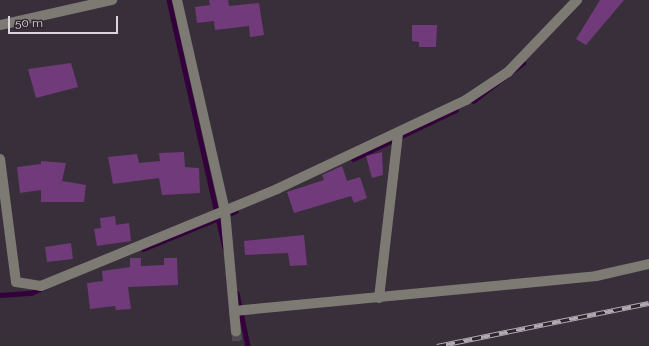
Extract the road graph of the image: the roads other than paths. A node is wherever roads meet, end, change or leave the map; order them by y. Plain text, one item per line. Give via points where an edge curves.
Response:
1 (112, 0) edge
2 (177, 0) edge
3 (577, 0) edge
4 (0, 25) edge
5 (398, 135) junction
6 (0, 159) edge
7 (225, 211) junction
8 (649, 264) edge
9 (379, 298) junction
10 (234, 311) junction
11 (236, 331) tunnel mouth

1 - 4 street
2 - 7 street
3 - 5 street via 508,72 466,100
5 - 7 street
5 - 9 street
6 - 7 street via 16,282 41,286
7 - 10 street
8 - 9 street via 596,276
9 - 10 street
10 - 11 street

